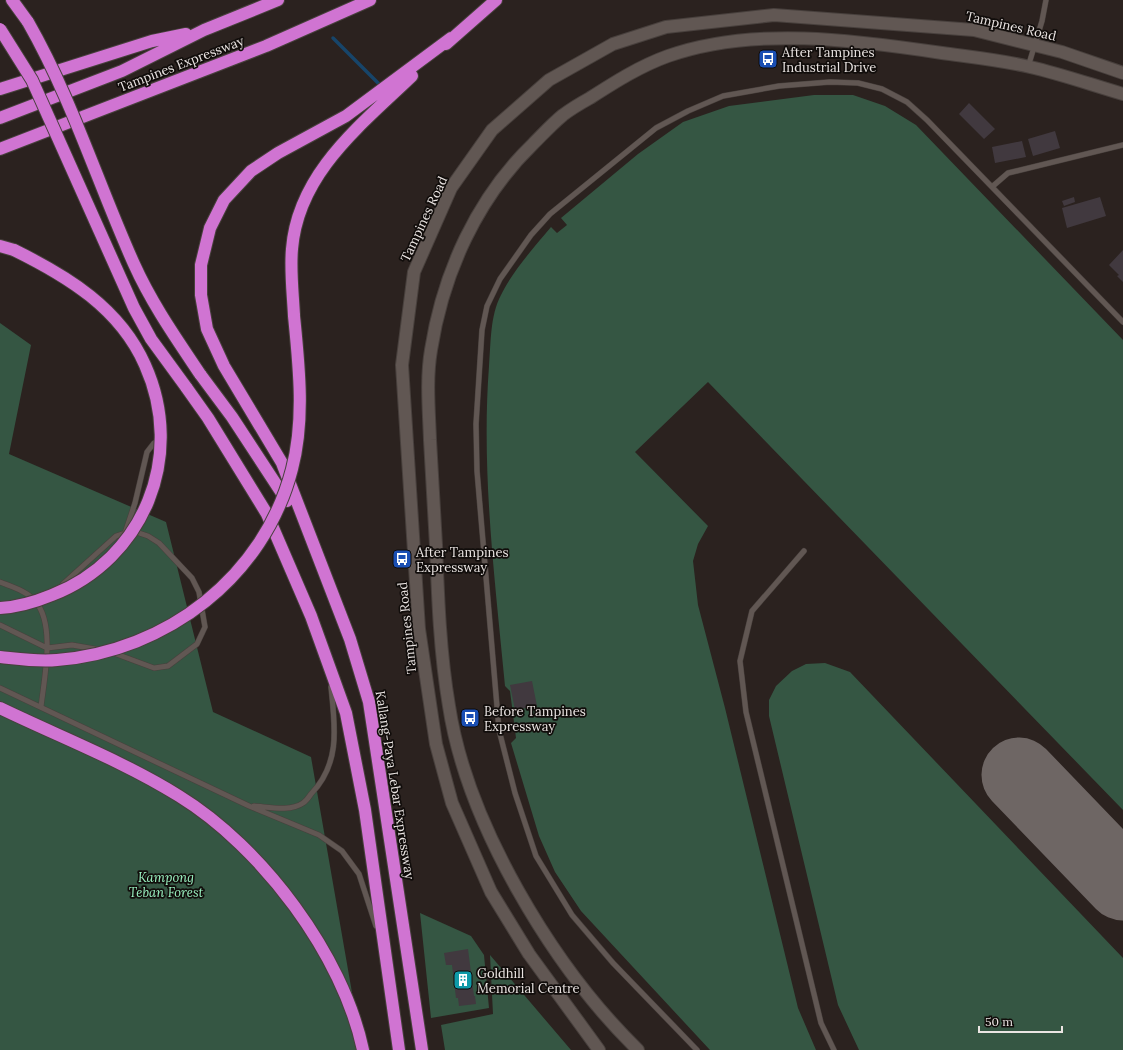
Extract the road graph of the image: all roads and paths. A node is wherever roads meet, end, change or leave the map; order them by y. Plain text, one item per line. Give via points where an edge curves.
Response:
1 (12, 0) edge
2 (278, 0) edge
3 (370, 0) edge
4 (496, 0) edge
5 (1046, 0) edge
6 (0, 29) edge
7 (204, 30) junction
8 (452, 38) junction
9 (1035, 45) junction
10 (1028, 66) junction
11 (1123, 73) edge
12 (0, 89) edge
13 (1123, 94) edge
14 (0, 118) edge
15 (1123, 145) edge
16 (0, 149) edge
17 (993, 186) junction
18 (0, 246) edge
19 (1123, 322) edge
20 (162, 440) dead end
21 (125, 533) junction
22 (308, 533) junction
23 (804, 551) dead end
24 (0, 582) edge
25 (39, 606) junction
26 (0, 608) edge
27 (0, 625) edge
28 (47, 648) junction
29 (0, 657) edge
30 (330, 670) junction
31 (0, 688) edge
32 (41, 707) junction
33 (0, 708) edge
34 (249, 806) junction
35 (383, 945) junction
36 (628, 1045) edge
37 (363, 1048) edge
38 (399, 1050) edge
39 (422, 1050) edge
40 (599, 1050) edge
41 (638, 1050) edge
42 (697, 1050) edge
43 (834, 1050) edge

1 - 22 highway, bridge via 28,22 56,73 143,283 167,326 232,417
2 - 7 highway, Tampines Expressway
3 - 16 highway, Tampines Expressway via 266,46
4 - 8 highway
5 - 9 lane
6 - 30 highway, bridge via 32,80 134,308 152,339 225,444 267,514 311,616
7 - 12 highway via 152,41
7 - 14 highway, Tampines Expressway via 122,71
8 - 22 highway via 346,116 278,153 251,171 224,200 210,228 201,265 200,294 207,329 224,366 282,463
8 - 29 highway, bridge via 343,141 316,175 299,211 292,249 294,316 299,365 297,444 283,499 266,533 246,563 215,594 183,619 150,637 87,656 30,661
9 - 10 lane
9 - 11 main road, Tampines Road
9 - 40 main road, Tampines Road via 974,30 781,15 666,27 613,44 549,80 492,130 451,188 414,272 402,365 419,629 436,744 452,803 491,892 529,954
10 - 13 main road
10 - 36 main road via 874,44 770,38 712,45 669,56 621,77 563,115 512,164 476,216 446,283 430,354 429,407 439,615 452,722 476,803 500,856 526,904 586,992
15 - 17 lane via 1008,173
17 - 19 lane
17 - 42 lane via 907,102 882,89 858,83 830,82 779,86 723,96 688,110 656,128 550,214 531,235 500,279 487,306 481,337 476,424 477,471 499,730 515,793 536,856 572,915 613,963
18 - 26 highway, bridge via 14,250 52,269 81,288 106,309 126,333 145,365 154,392 159,415 160,454 156,482 148,505 127,541 104,566 70,588 15,608
20 - 21 lane via 154,443 147,452 135,504
21 - 25 lane via 116,536
21 - 28 lane via 136,532 159,543 192,578 199,592 205,627 197,644 168,666 154,668 123,655 87,646
22 - 39 highway, Kallang-Paya Lebar Expressway via 350,639 369,702
23 - 43 lane via 752,611 740,661 746,712 821,1023
24 - 25 lane via 27,594
25 - 28 lane via 45,624
27 - 28 lane
28 - 32 lane
30 - 34 lane via 335,727 332,760 321,784 302,804 284,809
30 - 35 highway via 346,713 365,810
31 - 32 lane
32 - 34 lane
33 - 37 highway via 140,774 174,793 217,824 248,852 291,901 326,955 346,994
34 - 35 lane via 319,835 342,851 359,874
35 - 38 highway
36 - 41 main road

